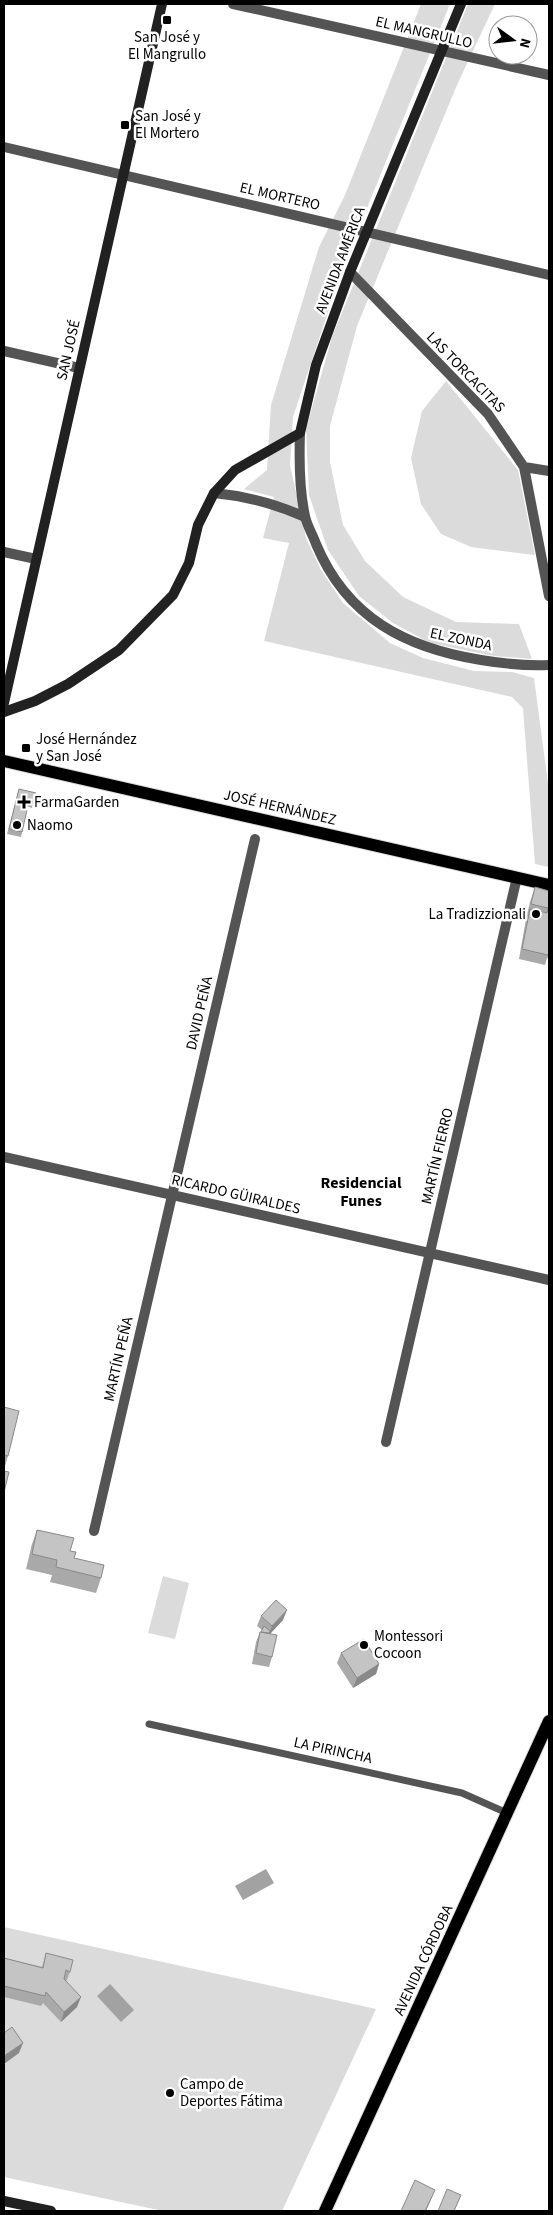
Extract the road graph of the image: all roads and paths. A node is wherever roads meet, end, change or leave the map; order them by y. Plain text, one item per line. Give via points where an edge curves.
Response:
1 (162, 4) edge
2 (233, 4) edge
3 (461, 4) edge
4 (442, 52) junction
5 (549, 75) edge
6 (4, 147) edge
7 (123, 175) junction
8 (366, 231) junction
9 (350, 272) junction
10 (549, 275) edge
11 (4, 351) edge
12 (79, 368) junction
13 (300, 433) junction
14 (524, 467) junction
15 (549, 472) edge
16 (214, 494) junction
17 (305, 517) junction
18 (4, 552) edge
19 (36, 559) junction
20 (549, 596) edge
21 (549, 665) edge
22 (4, 703) edge
23 (4, 712) edge
24 (4, 761) edge
25 (254, 838) dead end
26 (518, 877) junction
27 (549, 885) edge
28 (4, 1157) edge
29 (172, 1195) junction
30 (430, 1253) junction
31 (549, 1280) edge
32 (386, 1442) dead end
33 (94, 1531) dead end
34 (549, 1721) edge
35 (149, 1724) dead end
36 (507, 1813) junction
37 (4, 2201) edge
38 (50, 2211) edge
39 (325, 2211) edge

1 - 7 street, SAN JOSÉ
2 - 4 street, EL MANGRULLO
3 - 4 street, AVENIDA AMÉRICA
4 - 5 street, EL MANGRULLO
4 - 8 street, AVENIDA AMÉRICA
6 - 7 street, EL MORTERO
7 - 8 street, EL MORTERO
7 - 12 street, SAN JOSÉ
8 - 9 street, AVENIDA AMÉRICA
8 - 10 street, EL MORTERO
9 - 13 street, AVENIDA AMÉRICA via 316,365
9 - 14 street, LAS TORCACITAS via 488,414
11 - 12 street
12 - 19 street, SAN JOSÉ
13 - 16 street via 235,470
13 - 17 street, EL ZONDA via 299,473
14 - 15 street
14 - 20 street, LAS TORCACITAS
16 - 17 street via 238,495
16 - 23 street via 198,525 189,563 173,595 119,650 68,684
17 - 21 street, EL ZONDA via 322,558 345,594 383,628 424,648 524,666
18 - 19 street
19 - 22 street, SAN JOSÉ
24 - 26 main road, JOSÉ HERNÁNDEZ
25 - 29 street, DAVID PEÑA
26 - 27 main road, JOSÉ HERNÁNDEZ
26 - 30 street, MARTÍN FIERRO
28 - 29 street, RICARDO GÜIRALDES
29 - 30 street, RICARDO GÜIRALDES
29 - 33 street, MARTÍN PEÑA
30 - 31 street, RICARDO GÜIRALDES
30 - 32 street, MARTÍN FIERRO
34 - 36 main road, AVENIDA CÓRDOBA
35 - 36 lane, LA PIRINCHA via 462,1793
36 - 39 main road, AVENIDA CÓRDOBA
37 - 38 street

